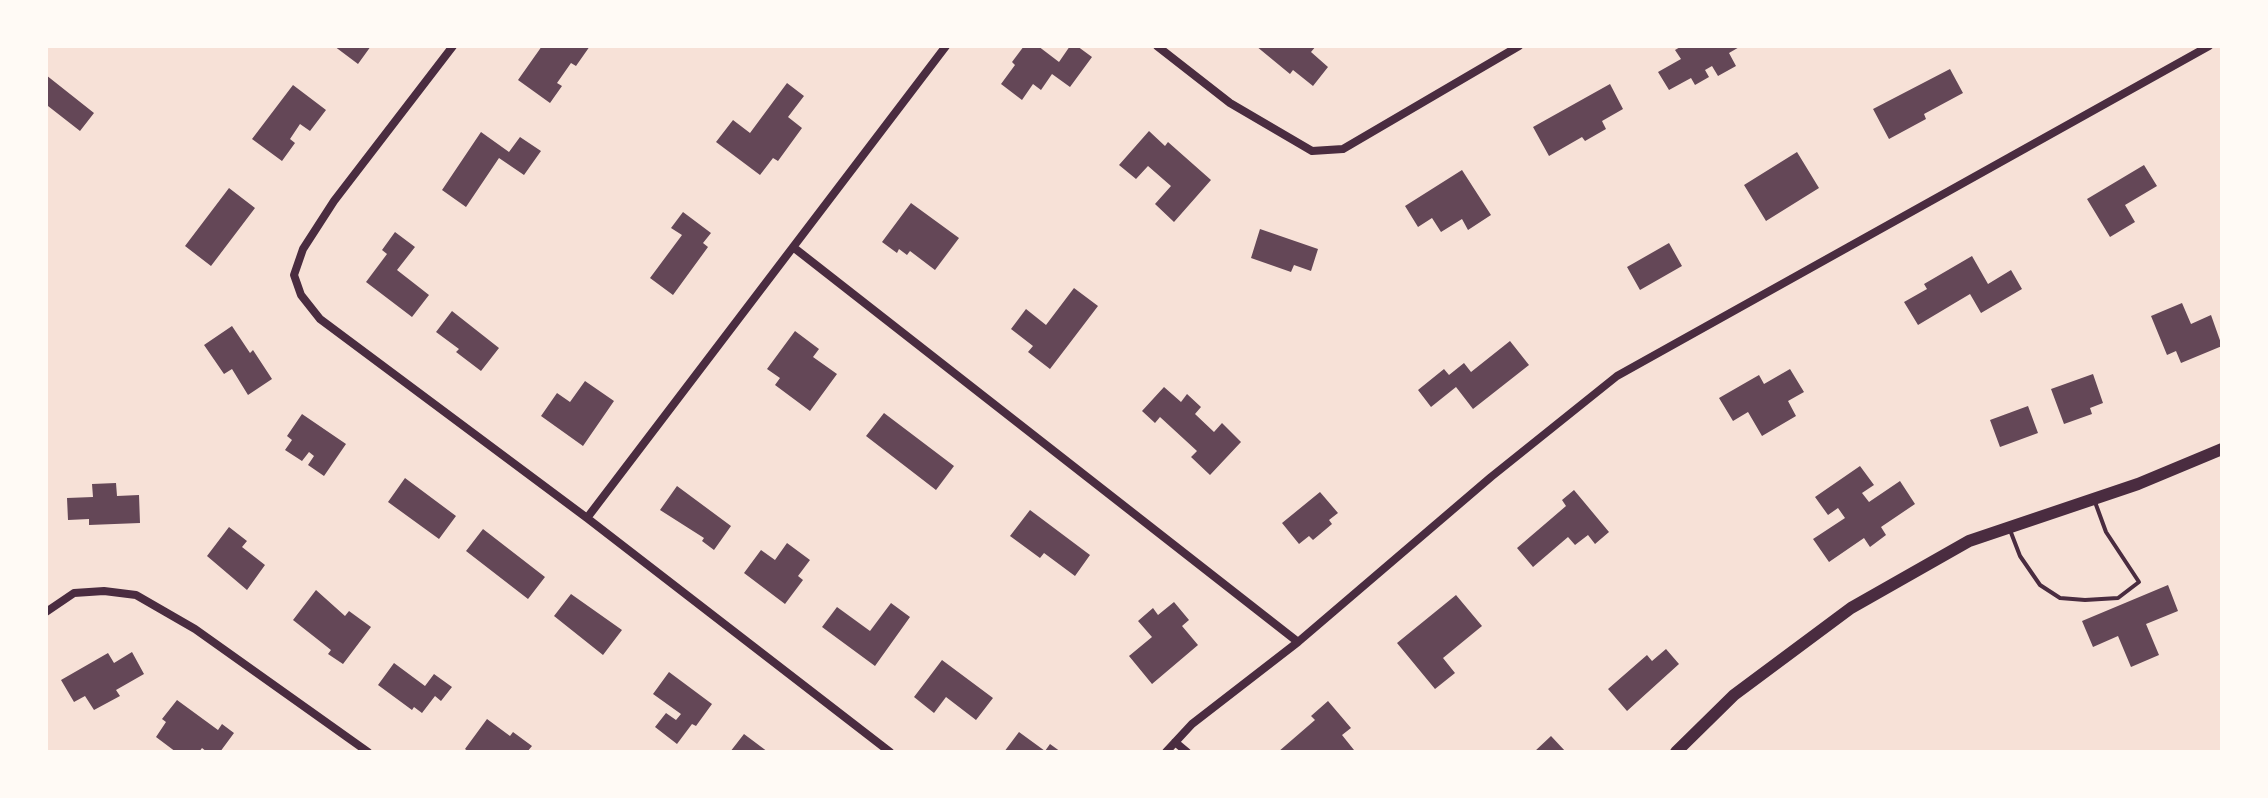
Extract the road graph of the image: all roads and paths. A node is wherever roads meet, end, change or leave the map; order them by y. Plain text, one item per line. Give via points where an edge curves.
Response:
1 (453, 46) edge
2 (946, 46) edge
3 (1157, 46) edge
4 (1519, 46) edge
5 (2209, 46) edge
6 (793, 247) junction
7 (2222, 449) edge
8 (2094, 500) junction
9 (587, 518) junction
10 (2009, 527) junction
11 (46, 612) edge
12 (1298, 642) junction
13 (1175, 742) junction
14 (368, 752) edge
15 (890, 752) edge
16 (1166, 752) edge
17 (1187, 752) edge
18 (1676, 752) edge

1 - 9 street via 334,201 303,249 294,275 301,295 320,319
2 - 6 street
3 - 4 street via 1230,103 1312,151 1343,149
5 - 12 street via 1617,376
6 - 9 street
6 - 12 street
7 - 8 main road
8 - 10 main road
8 - 10 lane via 2106,532 2139,582 2118,598 2060,598 2040,585
9 - 15 street
10 - 18 main road via 1969,541 1851,608 1734,695
11 - 14 street via 74,593 136,595 195,629
12 - 13 street
13 - 16 street
13 - 17 street

